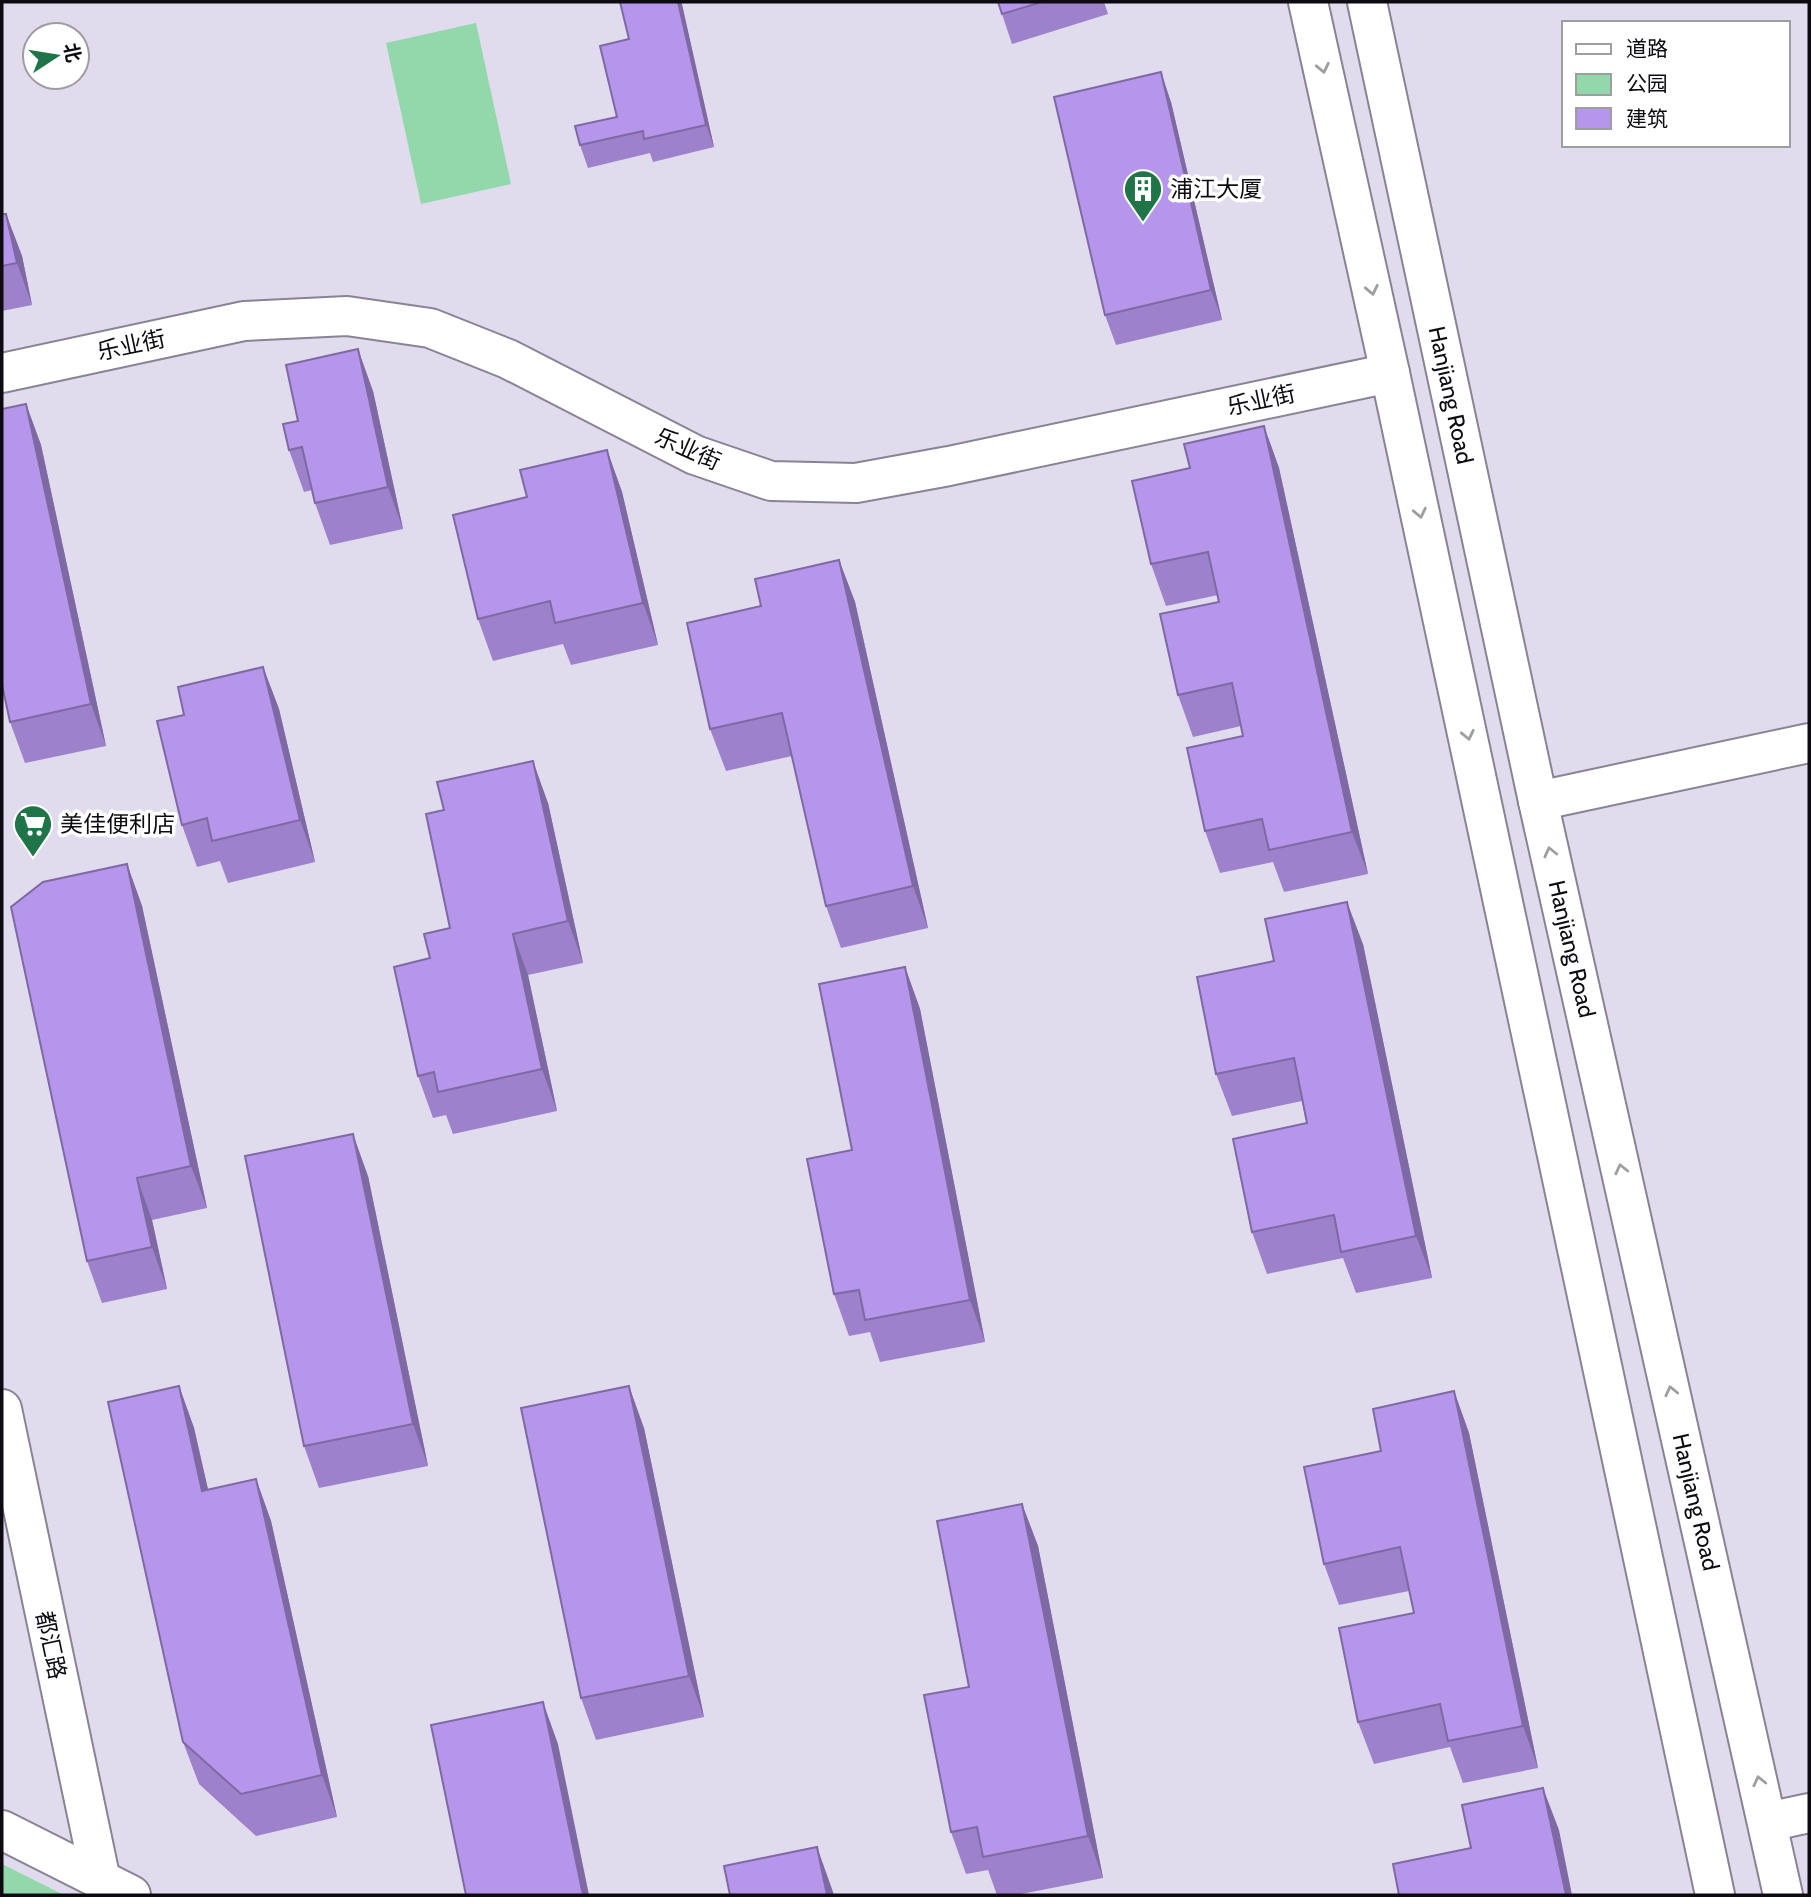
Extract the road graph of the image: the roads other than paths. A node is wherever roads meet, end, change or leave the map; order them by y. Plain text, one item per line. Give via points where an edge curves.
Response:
1 (1308, 2) edge
2 (1367, 2) edge
3 (2, 373) edge
4 (1390, 373) junction
5 (1809, 743) edge
6 (1538, 801) junction
7 (2, 1409) edge
8 (1809, 1813) edge
9 (1768, 1822) junction
10 (2, 1830) edge
11 (116, 1888) edge
12 (1715, 1895) edge
13 (1783, 1895) edge

1 -> 4 street
2 - 6 street, Hanjiang Road
3 - 4 street, 乐业街 via 244,321 347,316 430,328 508,359 695,455 771,481 856,483
4 -> 12 street
5 - 6 street
9 -> 6 street, Hanjiang Road
7 - 11 street, 都汇路
8 - 9 street
9 - 13 street, Hanjiang Road
10 - 11 street

